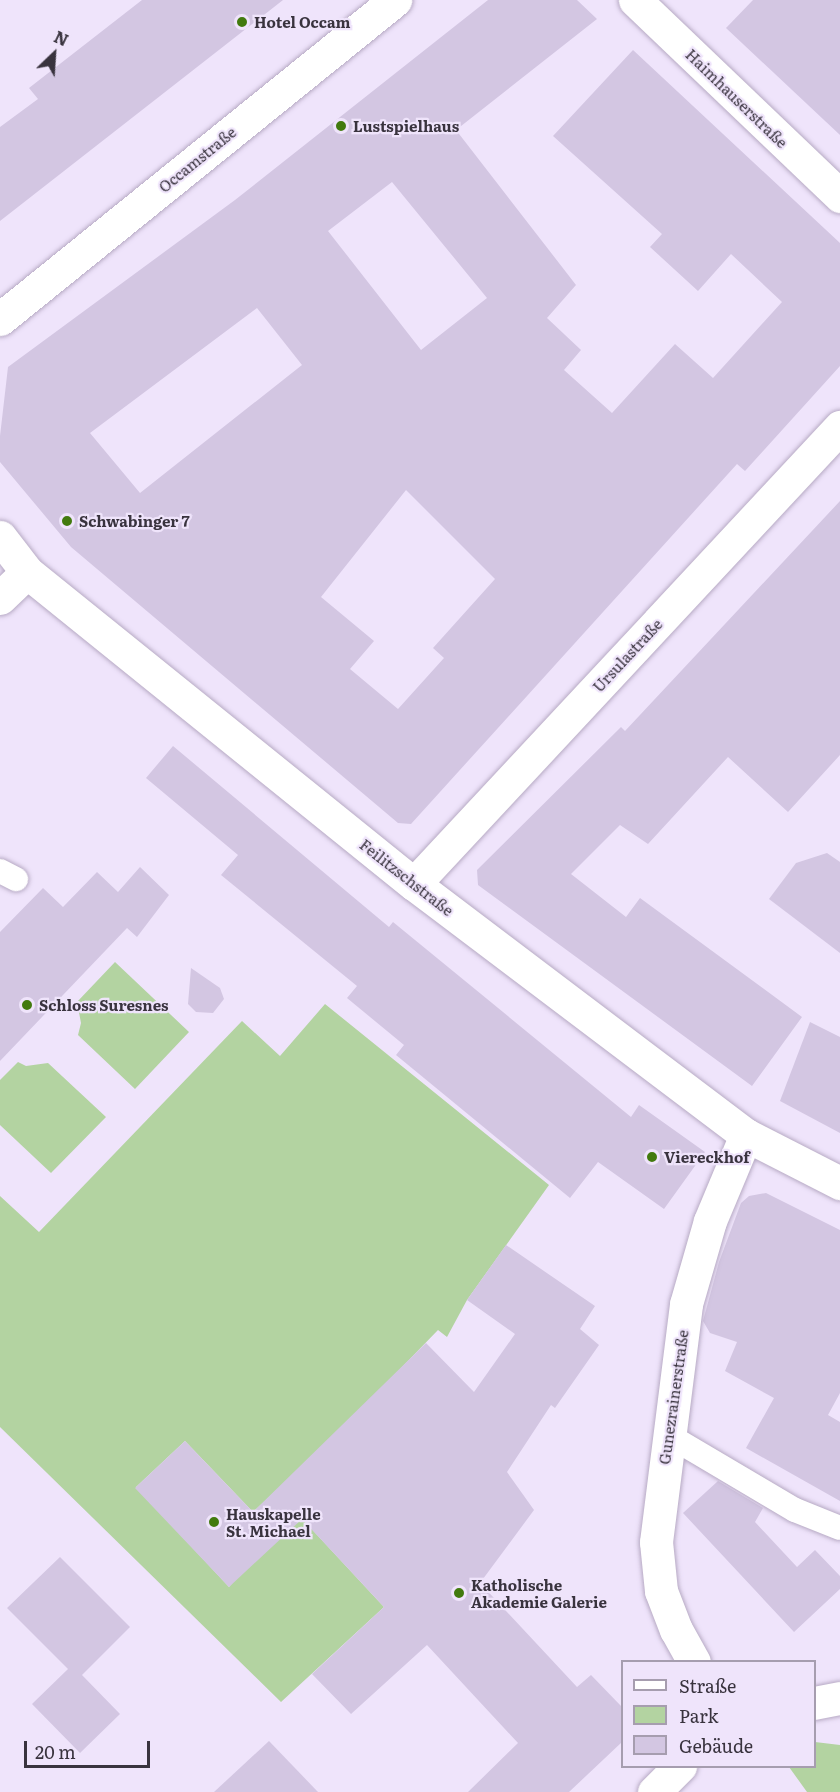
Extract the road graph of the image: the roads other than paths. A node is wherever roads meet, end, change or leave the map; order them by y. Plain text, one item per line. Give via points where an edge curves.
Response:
1 (395, 0) edge
2 (635, 0) edge
3 (840, 196) edge
4 (0, 319) edge
5 (840, 427) edge
6 (0, 537) edge
7 (27, 572) junction
8 (0, 598) edge
9 (414, 884) junction
10 (746, 1135) junction
11 (840, 1183) edge
12 (668, 1435) junction
13 (840, 1528) edge
14 (693, 1660) edge
15 (840, 1698) edge
16 (816, 1703) edge
17 (679, 1768) edge
18 (654, 1792) edge

1 - 4 street, Occamstraße
2 - 3 street, Haimhauserstraße
5 - 9 street, Ursulastraße
6 - 7 street, Feilitzschstraße
7 - 8 street
7 - 9 street, Feilitzschstraße
9 - 10 street, Feilitzschstraße
10 - 11 street, Feilitzschstraße
10 - 12 street, Gunezrainerstraße via 710,1221 686,1304
12 - 13 lane via 795,1510
12 - 14 street, Gunezrainerstraße via 656,1542 661,1591
15 - 16 street
17 - 18 street

